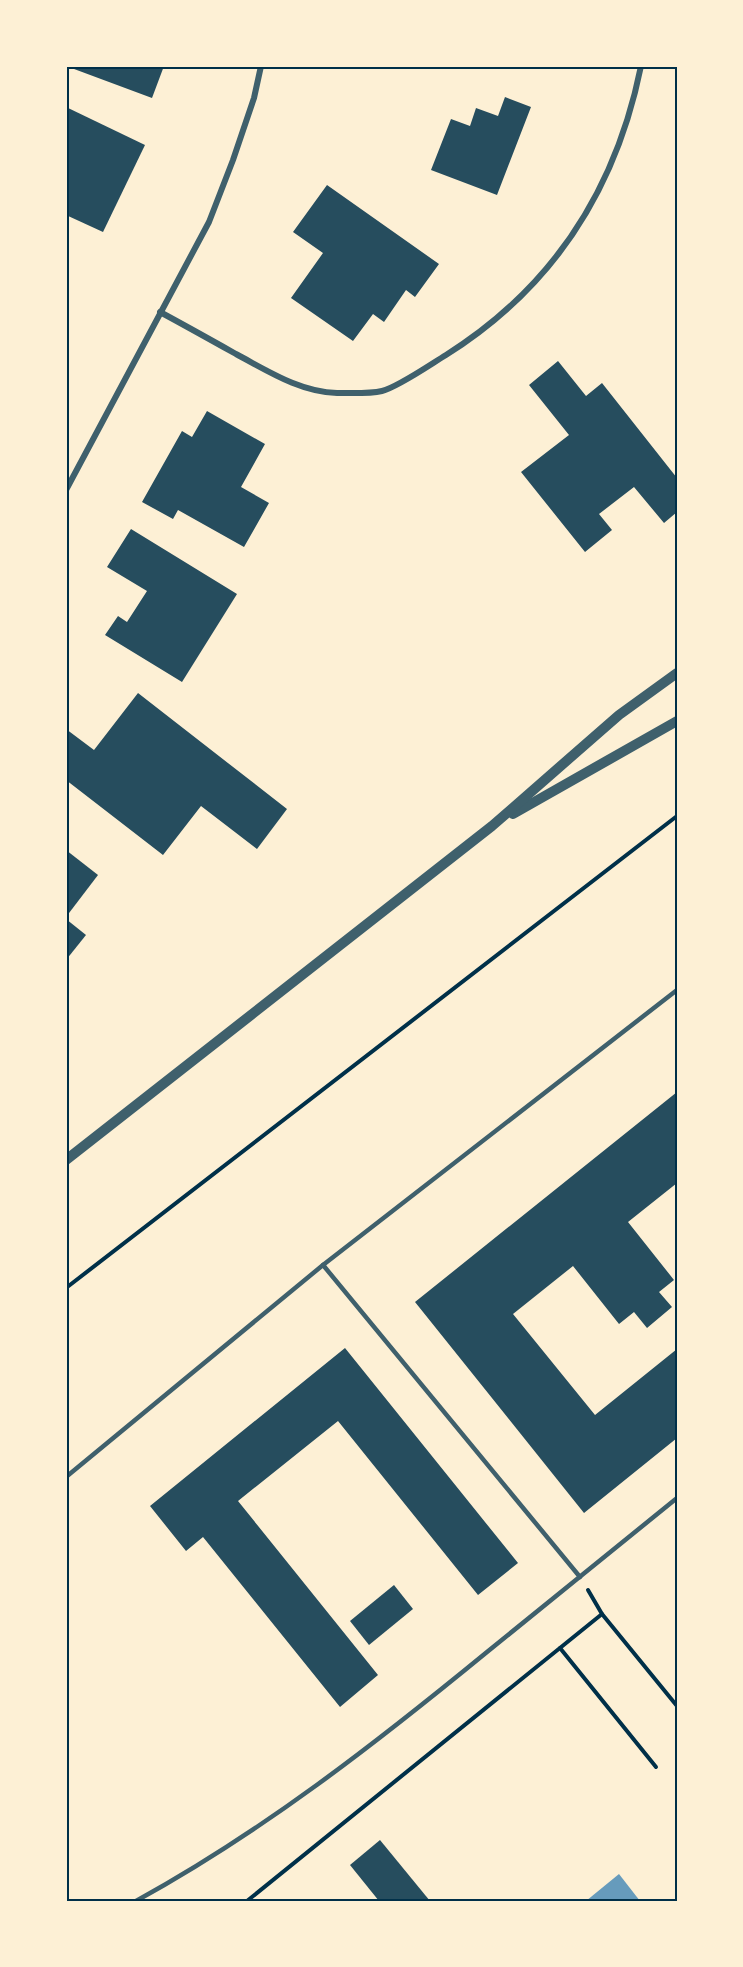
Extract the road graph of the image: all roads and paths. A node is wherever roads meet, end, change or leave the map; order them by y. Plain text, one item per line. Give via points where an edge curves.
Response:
1 (261, 66) edge
2 (641, 66) edge
3 (160, 312) junction
4 (66, 490) edge
5 (677, 673) edge
6 (677, 721) edge
7 (677, 816) edge
8 (492, 826) junction
9 (677, 990) edge
10 (66, 1160) edge
11 (323, 1265) junction
12 (66, 1288) edge
13 (66, 1477) edge
14 (677, 1498) edge
15 (580, 1577) junction
16 (602, 1614) junction
17 (560, 1648) junction
18 (677, 1706) edge
19 (656, 1767) dead end
20 (136, 1901) edge
21 (247, 1901) edge

1 - 3 street via 237,150 209,222
2 - 3 street via 613,163 581,223 540,277 490,324 383,391 335,393 291,384
3 - 4 street
5 - 8 street via 619,716
6 - 8 street
7 - 12 path
8 - 10 street
9 - 11 lane
11 - 13 lane
11 - 15 lane
14 - 15 lane
15 - 16 path
15 - 20 lane via 317,1785 175,1880
16 - 17 path
16 - 18 path
17 - 19 path
17 - 21 path

